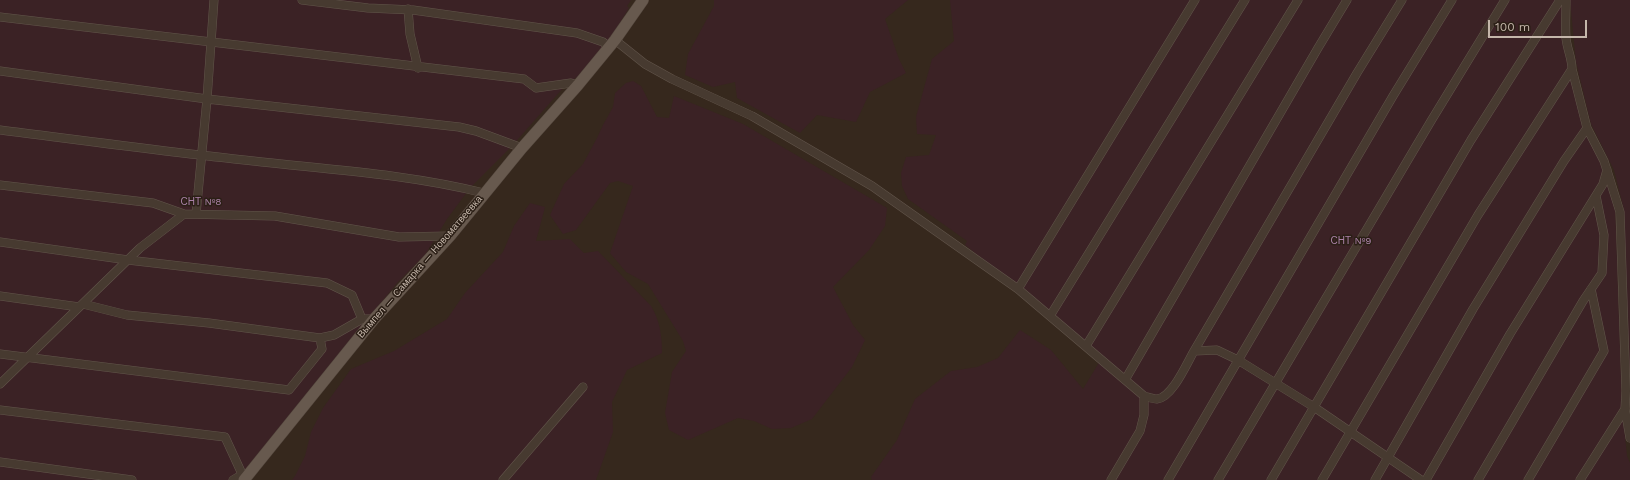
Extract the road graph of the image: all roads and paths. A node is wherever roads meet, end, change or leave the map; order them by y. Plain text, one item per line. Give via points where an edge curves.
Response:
1 (214, 0) edge
2 (302, 0) edge
3 (643, 0) edge
4 (1195, 0) edge
5 (1245, 0) edge
6 (1298, 0) edge
7 (1347, 0) edge
8 (1402, 0) edge
9 (1452, 0) edge
10 (1505, 0) edge
11 (1560, 0) edge
12 (1566, 0) edge
13 (408, 10) junction
14 (0, 17) edge
15 (211, 42) junction
16 (612, 43) junction
17 (418, 68) junction
18 (1572, 69) junction
19 (0, 71) edge
20 (578, 85) junction
21 (207, 99) junction
22 (1587, 128) junction
23 (0, 130) edge
24 (522, 148) junction
25 (201, 156) junction
26 (1607, 170) junction
27 (0, 186) edge
28 (484, 193) junction
29 (1596, 196) junction
30 (184, 214) junction
31 (196, 214) junction
32 (450, 236) junction
33 (0, 242) edge
34 (128, 260) junction
35 (1018, 289) junction
36 (1591, 289) junction
37 (0, 296) edge
38 (81, 305) junction
39 (1050, 316) junction
40 (362, 319) junction
41 (374, 319) junction
42 (320, 338) junction
43 (1086, 346) junction
44 (1194, 351) junction
45 (0, 354) edge
46 (28, 357) junction
47 (1238, 360) junction
48 (1125, 380) junction
49 (1276, 383) junction
50 (0, 384) edge
51 (583, 387) dead end
52 (1144, 396) junction
53 (1314, 407) junction
54 (1624, 409) junction
55 (0, 410) edge
56 (1351, 432) junction
57 (1630, 438) edge
58 (1388, 458) junction
59 (0, 462) edge
60 (244, 478) edge
61 (132, 480) edge
62 (234, 480) edge
63 (503, 480) edge
64 (1111, 480) edge
65 (1168, 480) edge
66 (1218, 480) edge
67 (1271, 480) edge
68 (1322, 480) edge
69 (1375, 480) edge
70 (1421, 480) edge
71 (1426, 480) edge
72 (1478, 480) edge
73 (1528, 480) edge
74 (1580, 480) edge

1 - 15 street
2 - 13 street
3 - 16 main road, Вымпел — Самарка — Новоматвеевка
4 - 35 street
5 - 39 street
6 - 43 street
7 - 48 street
8 - 44 street
9 - 47 street
10 - 49 street
11 - 53 street via 1471,140
12 - 18 street via 1566,37
13 - 16 street via 577,33
13 - 17 street via 410,34
14 - 15 street
15 - 17 street
15 - 21 street
16 - 20 main road, Вымпел — Самарка — Новоматвеевка
16 - 35 street via 672,80 752,116 872,186
17 - 20 street via 524,79 536,88 571,83
18 - 22 street
18 - 56 street via 1478,215
19 - 21 street
20 - 24 main road, Вымпел — Самарка — Новоматвеевка
21 - 24 street via 459,128 476,131
21 - 25 street
22 - 26 street
22 - 58 street via 1473,309
23 - 25 street
24 - 28 main road, Вымпел — Самарка — Новоматвеевка
25 - 28 street via 409,178
25 - 31 street
26 - 29 street
26 - 54 street via 1620,212 1626,391
27 - 30 street via 152,203
28 - 32 main road, Вымпел — Самарка — Новоматвеевка
29 - 36 street via 1604,236 1602,273
29 - 71 street via 1510,334
30 - 31 street
30 - 34 street
31 - 32 street via 275,216 399,237
32 - 41 main road, Вымпел — Самарка — Новоматвеевка
33 - 34 street
34 - 38 street
34 - 40 street via 328,283 352,295
35 - 39 street
36 - 72 street
36 - 73 street via 1604,351
37 - 38 street
38 - 42 street via 127,315
38 - 46 street
39 - 43 street
40 - 41 street
40 - 42 street via 334,335
41 - 60 main road, Вымпел — Самарка — Новоматвеевка
42 - 46 street via 322,349 288,390
43 - 48 street
44 - 47 street via 1217,350
44 - 52 street via 1172,390 1157,399
45 - 46 street
46 - 50 street
47 - 49 street
47 - 65 street
48 - 52 street
49 - 53 street
49 - 66 street
51 - 63 street
52 - 64 street via 1144,415 1140,431
53 - 56 street
53 - 67 street
54 - 57 street
54 - 74 street
55 - 60 street via 225,437
56 - 58 street
56 - 68 street
58 - 69 street
58 - 70 street
59 - 61 street
60 - 62 street via 238,477

